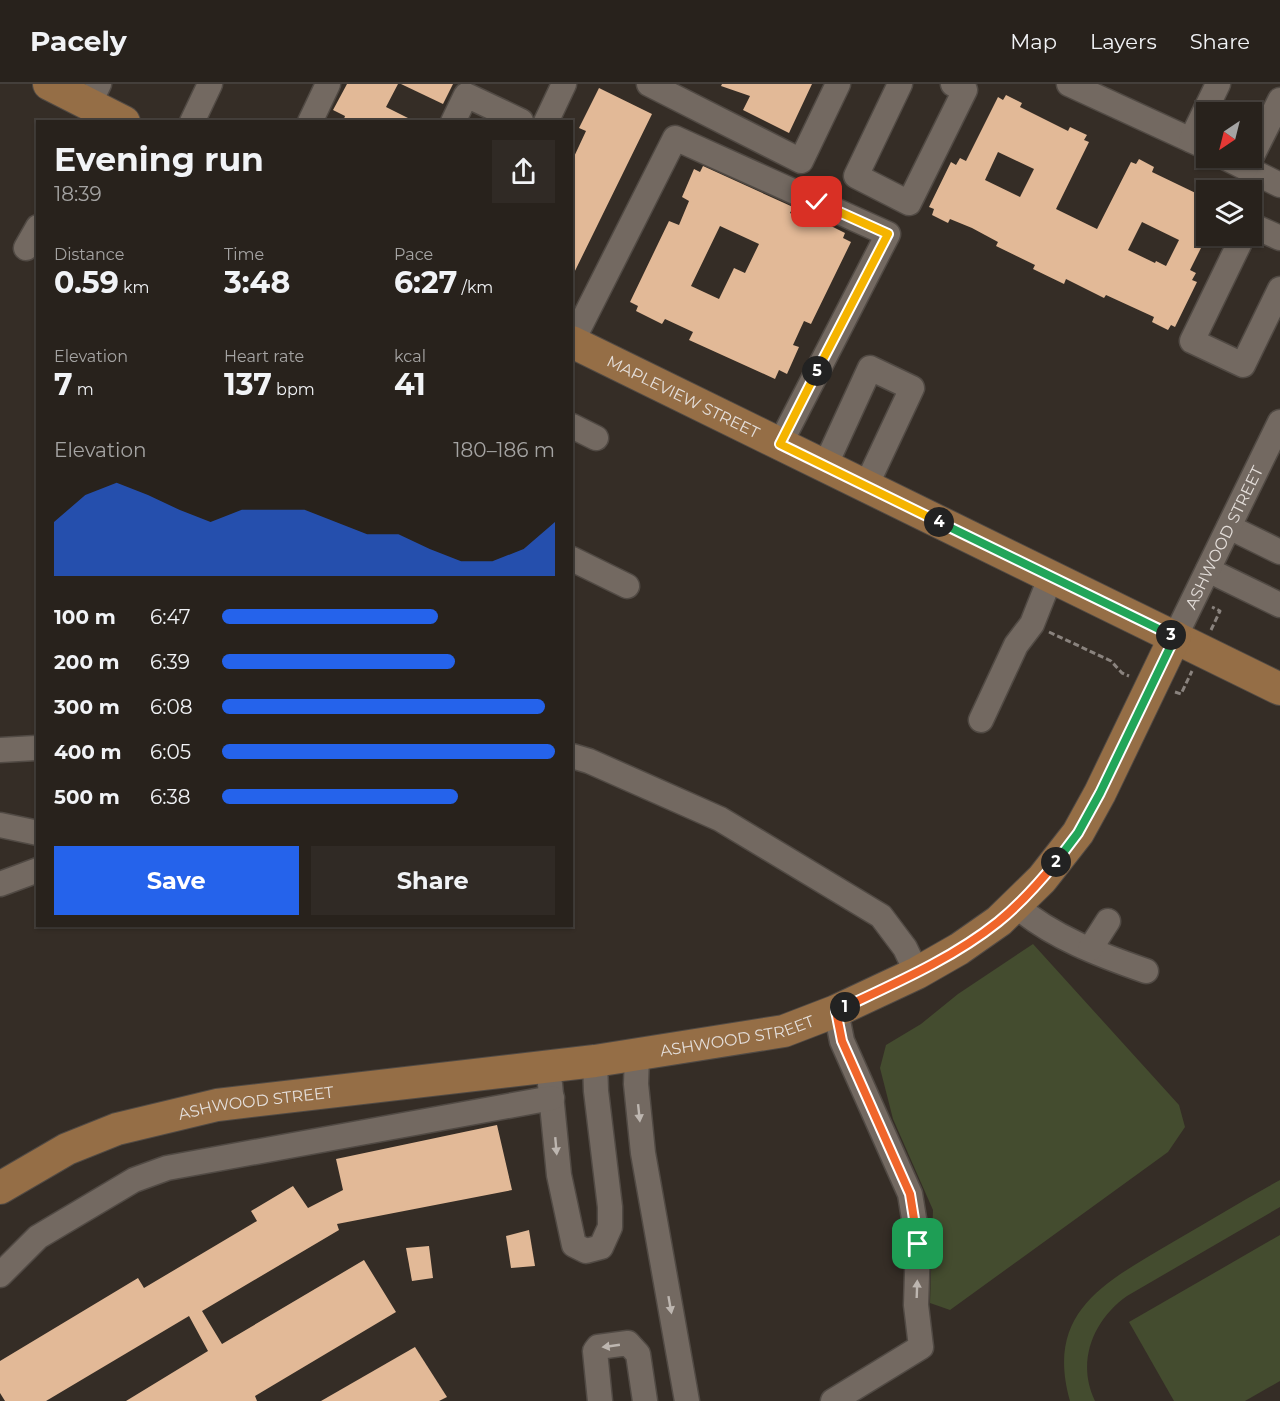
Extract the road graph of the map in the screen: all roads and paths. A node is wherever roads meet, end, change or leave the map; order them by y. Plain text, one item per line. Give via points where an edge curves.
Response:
1 (49, 84) edge
2 (210, 84) edge
3 (328, 84) edge
4 (564, 84) edge
5 (649, 84) edge
6 (838, 84) edge
7 (900, 84) edge
8 (953, 84) edge
9 (1069, 84) edge
10 (1218, 84) edge
11 (1280, 100) edge
12 (1212, 102) edge
13 (101, 108) edge
14 (193, 120) edge
15 (311, 120) edge
16 (454, 120) edge
17 (519, 120) edge
18 (547, 120) edge
19 (1262, 126) edge
20 (1196, 143) edge
21 (1246, 168) edge
22 (1280, 185) edge
23 (1262, 228) edge
24 (36, 230) edge
25 (1278, 232) edge
26 (1239, 246) edge
27 (26, 248) dead end
28 (1280, 289) edge
29 (573, 340) edge
30 (573, 342) edge
31 (1280, 422) edge
32 (573, 426) edge
33 (596, 438) dead end
34 (780, 444) junction
35 (825, 466) junction
36 (866, 486) junction
37 (1229, 527) junction
38 (1280, 552) edge
39 (573, 559) edge
40 (1208, 570) junction
41 (1051, 576) junction
42 (627, 586) dead end
43 (1280, 605) edge
44 (1047, 631) dead end
45 (1175, 637) junction
46 (1122, 673) dead end
47 (1280, 689) edge
48 (981, 720) dead end
49 (36, 748) dead end
50 (0, 750) edge
51 (573, 756) edge
52 (0, 825) edge
53 (36, 833) edge
54 (36, 871) edge
55 (0, 884) edge
56 (1015, 905) junction
57 (1108, 921) dead end
58 (1090, 949) junction
59 (1146, 971) dead end
60 (917, 973) junction
61 (836, 1011) junction
62 (637, 1055) junction
63 (595, 1061) junction
64 (548, 1067) junction
65 (552, 1098) junction
66 (0, 1188) edge
67 (0, 1275) edge
68 (600, 1401) edge
69 (645, 1401) edge
70 (687, 1401) edge
71 (833, 1401) edge

1 - 13 main road
2 - 14 street
3 - 15 street
4 - 18 street
5 - 6 street via 801,161
7 - 8 street via 856,176 909,203 965,90
9 - 20 street
10 - 12 street
11 - 19 street
16 - 17 street via 466,95
21 - 22 street
23 - 25 street
24 - 27 street
26 - 28 street via 1192,341 1243,365
29 - 34 street via 675,138 888,234
30 - 34 main road, MAPLEVIEW STREET
31 - 37 street, ASHWOOD STREET
32 - 33 street
34 - 35 main road, MAPLEVIEW STREET
35 - 36 main road, MAPLEVIEW STREET
35 - 36 street via 870,368 912,388
36 - 41 main road, MAPLEVIEW STREET
37 - 38 street
37 - 40 street, ASHWOOD STREET
39 - 42 street
40 - 43 street
40 - 45 street, ASHWOOD STREET
41 - 45 main road, MAPLEVIEW STREET
41 - 48 street via 1032,624 1016,645
44 - 46 path via 1111,661
45 - 47 main road, MAPLEVIEW STREET
45 - 56 main road, ASHWOOD STREET via 1078,833 1042,879
49 - 50 street
51 - 60 street via 720,819 843,891 880,916 905,948
52 - 53 street
54 - 55 street
56 - 58 street via 1047,928
56 - 60 main road, ASHWOOD STREET via 959,949
57 - 58 street
58 - 59 street
60 - 61 main road, ASHWOOD STREET
61 - 62 main road, ASHWOOD STREET via 784,1031
71 -> 61 street via 921,1347 916,1305 918,1244 910,1194 846,1052
62 - 63 main road, ASHWOOD STREET
62 -> 70 street via 643,1153
63 - 64 main road, ASHWOOD STREET
65 -> 63 street via 559,1175 574,1245 586,1251 601,1247 610,1227 610,1207
64 - 65 street
64 - 66 main road, ASHWOOD STREET via 216,1105 117,1129 67,1149
65 - 67 street via 167,1168 134,1180 38,1237
69 -> 68 street via 638,1354 628,1343 598,1347 595,1352

